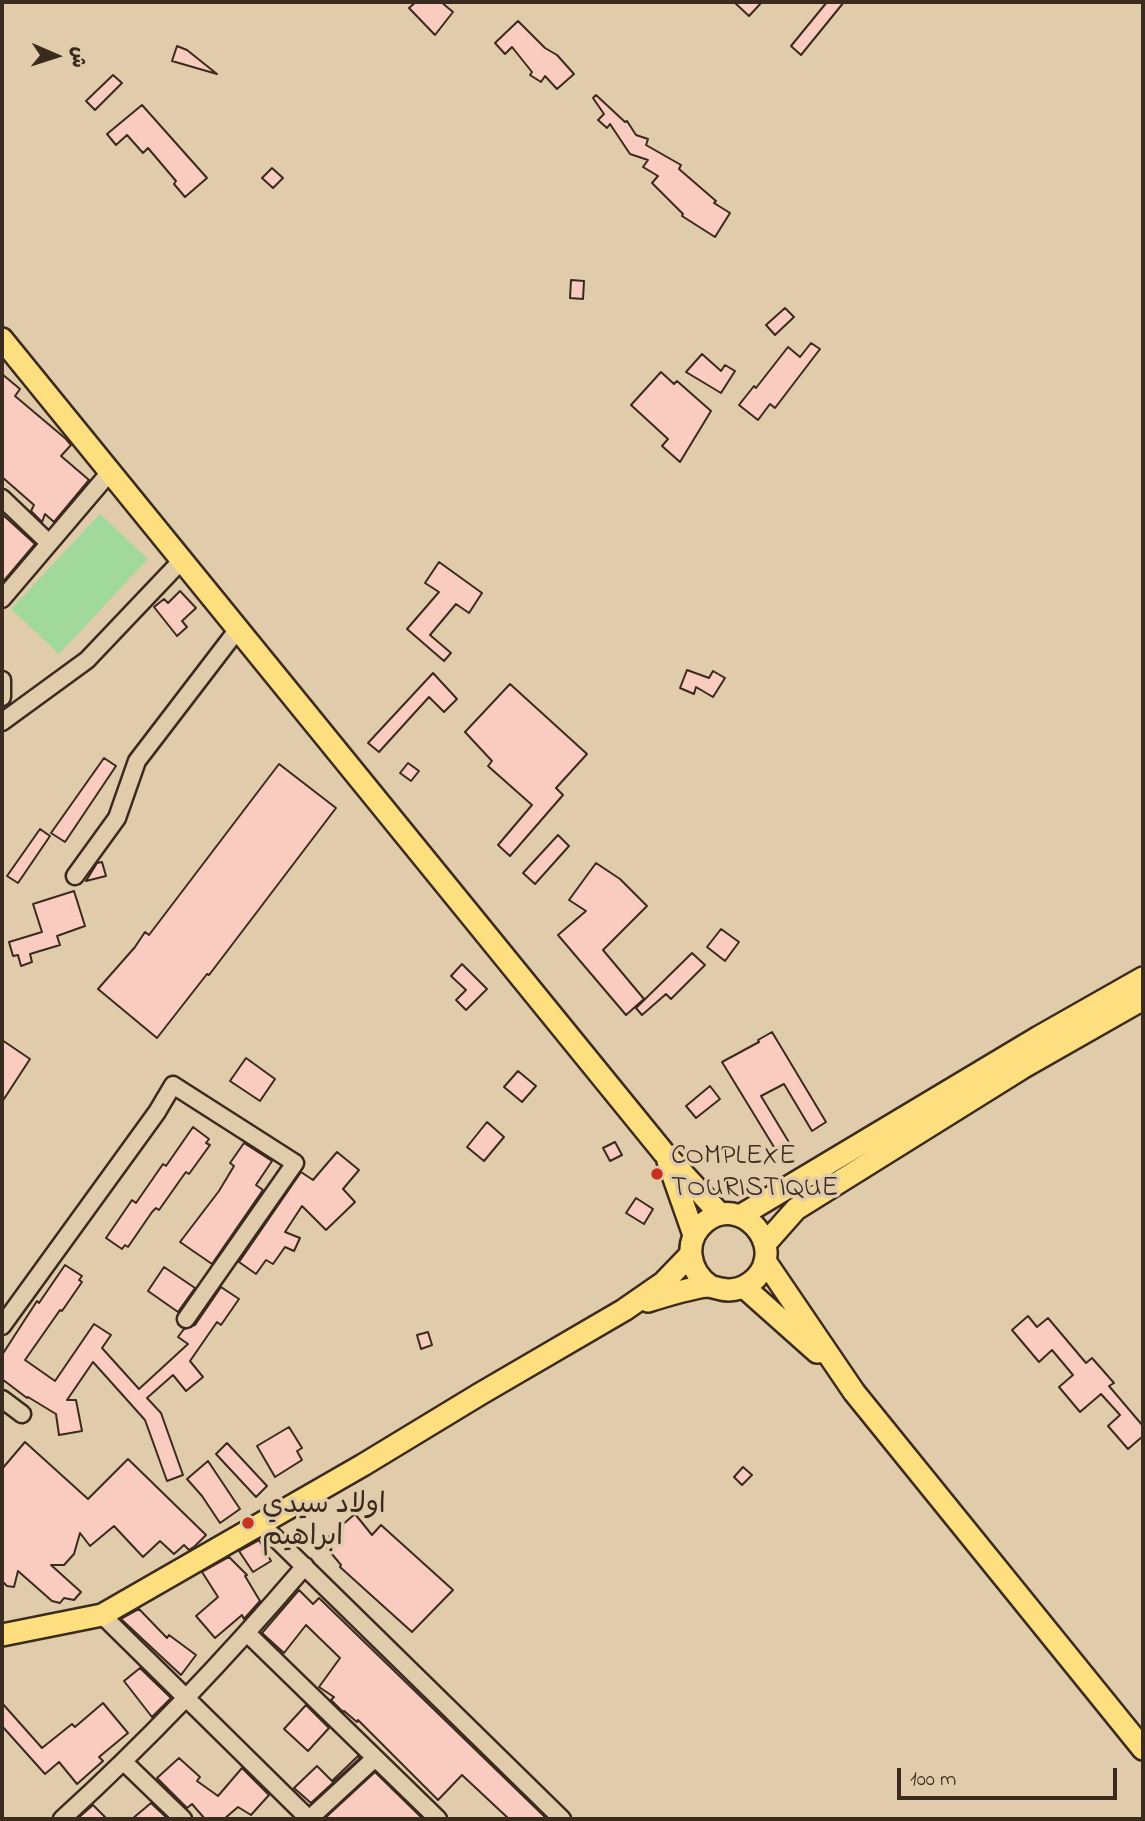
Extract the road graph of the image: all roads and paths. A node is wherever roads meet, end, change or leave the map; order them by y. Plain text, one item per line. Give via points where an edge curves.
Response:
1 (2, 339) edge
2 (110, 472) junction
3 (2, 498) edge
4 (49, 543) junction
5 (182, 560) junction
6 (2, 599) edge
7 (238, 629) junction
8 (2, 680) edge
9 (2, 697) edge
10 (2, 722) edge
11 (75, 876) dead end
12 (1143, 978) edge
13 (1143, 999) edge
14 (664, 1153) junction
15 (730, 1215) junction
16 (692, 1245) junction
17 (765, 1252) junction
18 (710, 1286) junction
19 (744, 1287) junction
20 (624, 1310) junction
21 (186, 1319) dead end
22 (2, 1326) edge
23 (840, 1372) junction
24 (2, 1399) edge
25 (22, 1415) dead end
26 (262, 1525) junction
27 (305, 1566) junction
28 (102, 1615) junction
29 (247, 1633) junction
30 (2, 1635) edge
31 (186, 1699) junction
32 (1143, 1749) edge
33 (375, 1758) junction
34 (124, 1762) junction
35 (62, 1819) edge
36 (183, 1819) edge
37 (309, 1819) edge
38 (438, 1819) edge
39 (562, 1819) edge

1 - 2 main road
2 - 4 street
2 - 5 main road
3 - 4 street
4 - 6 street
5 - 7 main road
5 - 10 street via 87,660
7 - 11 street via 137,761 117,818
7 - 14 main road
8 - 9 street
12 - 15 main road
13 - 17 main road via 1022,1068 796,1209
14 - 15 main road
14 - 16 main road
15 - 16 main road via 708,1219
15 - 17 main road via 755,1225
16 - 18 main road via 695,1271
16 - 20 main road via 663,1283
17 - 19 main road via 757,1277
17 - 23 main road
18 - 19 main road via 724,1290
18 - 20 main road
19 - 23 main road
20 - 26 main road
21 - 22 street via 295,1163 173,1085
23 - 32 main road
24 - 25 street
26 - 27 street
26 - 28 main road
27 - 29 street
27 - 39 street
28 - 30 main road
28 - 31 street
29 - 31 street
29 - 33 street
31 - 34 street
31 - 37 street
33 - 37 street
33 - 38 street
34 - 35 street
34 - 36 street

